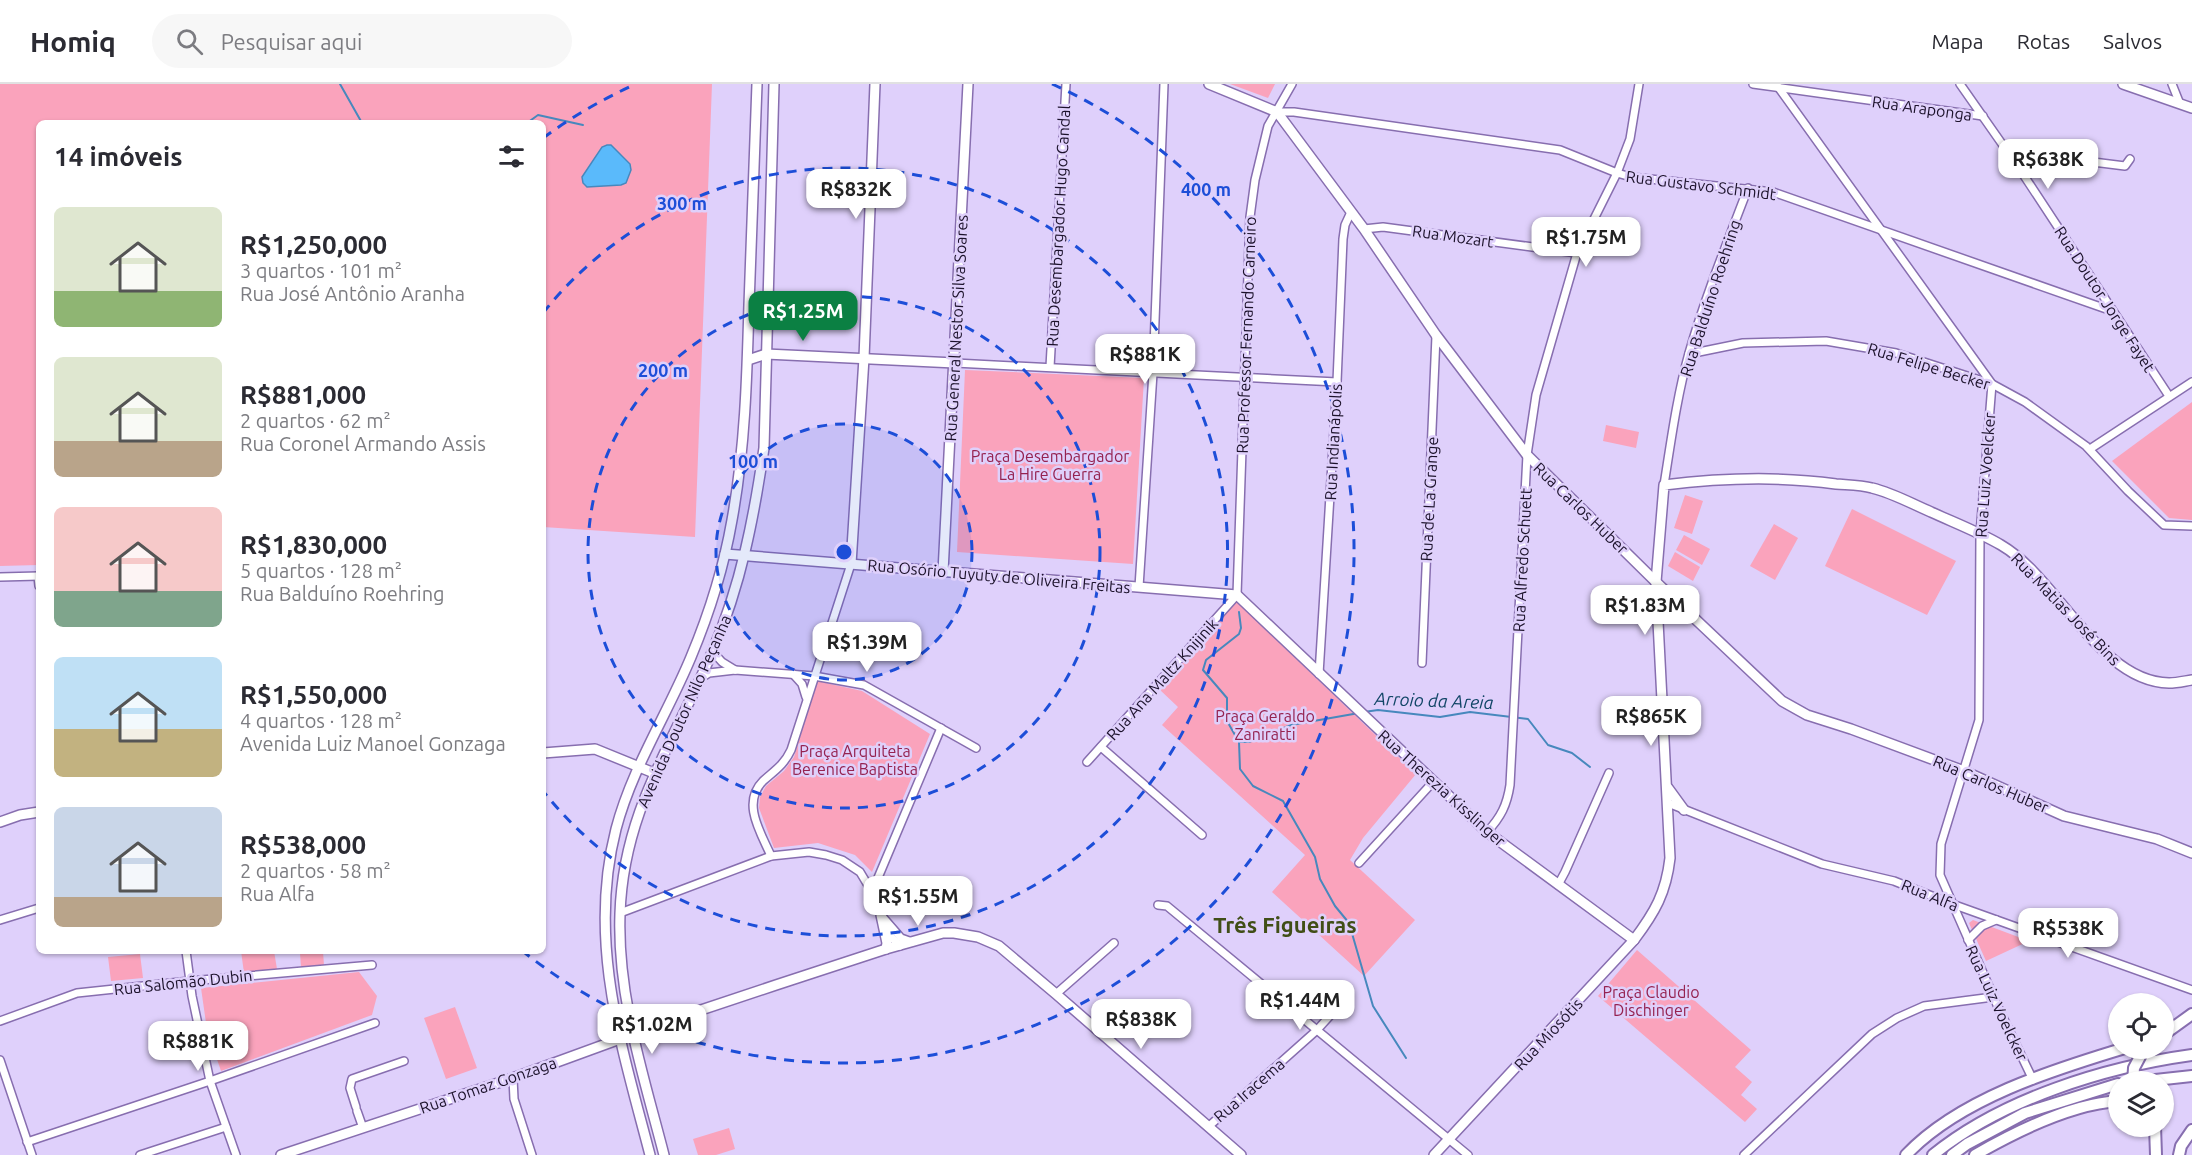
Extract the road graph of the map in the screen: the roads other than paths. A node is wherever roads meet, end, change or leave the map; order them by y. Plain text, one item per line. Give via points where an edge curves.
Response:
1 (757, 84) edge
2 (774, 84) edge
3 (875, 84) edge
4 (968, 84) edge
5 (1066, 84) edge
6 (1164, 84) edge
7 (1209, 84) edge
8 (1292, 84) edge
9 (1639, 84) edge
10 (1753, 84) edge
11 (1960, 84) edge
12 (2122, 84) edge
13 (2172, 84) edge
14 (1777, 86) edge
15 (2180, 104) junction
16 (2192, 108) edge
17 (1277, 112) junction
18 (1983, 116) junction
19 (2130, 159) dead end
20 (2021, 171) junction
21 (1617, 173) junction
22 (1748, 188) junction
23 (1351, 212) junction
24 (1364, 229) junction
25 (1879, 229) junction
26 (1577, 253) junction
27 (2112, 311) junction
28 (1436, 335) junction
29 (766, 354) junction
30 (1689, 354) junction
31 (864, 358) junction
32 (748, 360) junction
33 (955, 363) junction
34 (1050, 368) junction
35 (1153, 373) junction
36 (1243, 377) junction
37 (1337, 382) junction
38 (2192, 382) edge
39 (1992, 384) junction
40 (2169, 396) junction
41 (2090, 449) junction
42 (1527, 455) junction
43 (1664, 484) junction
44 (2192, 526) edge
45 (1980, 534) junction
46 (725, 554) junction
47 (744, 556) junction
48 (851, 564) junction
49 (943, 572) junction
50 (36, 576) edge
51 (0, 577) edge
52 (1656, 582) junction
53 (1139, 587) junction
54 (1237, 595) junction
55 (712, 652) junction
56 (1422, 663) dead end
57 (735, 670) junction
58 (793, 674) junction
59 (1319, 674) junction
60 (814, 676) junction
61 (699, 679) junction
62 (2192, 680) edge
63 (807, 700) junction
64 (942, 728) junction
65 (1101, 747) junction
66 (976, 748) dead end
67 (546, 753) edge
68 (1087, 762) dead end
69 (639, 767) junction
70 (1964, 771) junction
71 (654, 773) junction
72 (1609, 773) dead end
73 (1433, 782) junction
74 (1667, 786) junction
75 (1668, 802) junction
76 (1684, 810) junction
77 (36, 812) edge
78 (0, 822) edge
79 (1487, 832) junction
80 (1202, 835) dead end
81 (2192, 853) edge
82 (771, 856) junction
83 (1359, 863) dead end
84 (1558, 885) junction
85 (872, 892) junction
86 (1952, 904) junction
87 (1158, 905) dead end
88 (36, 909) edge
89 (1974, 912) junction
90 (620, 913) junction
91 (882, 915) junction
92 (0, 920) edge
93 (1996, 920) junction
94 (1962, 926) junction
95 (1634, 940) junction
96 (1968, 940) junction
97 (912, 942) junction
98 (1114, 943) dead end
99 (900, 946) junction
100 (885, 949) junction
101 (186, 954) edge
102 (372, 964) dead end
103 (190, 981) junction
104 (2192, 990) edge
105 (1056, 993) junction
106 (1993, 997) junction
107 (1345, 999) dead end
108 (2192, 1014) edge
109 (0, 1021) edge
110 (375, 1023) dead end
111 (2174, 1027) edge
112 (1317, 1030) junction
113 (633, 1035) junction
114 (620, 1040) junction
115 (2108, 1053) edge
116 (2192, 1055) edge
117 (0, 1060) edge
118 (404, 1061) dead end
119 (2191, 1076) edge
120 (513, 1078) junction
121 (2174, 1078) edge
122 (2033, 1080) junction
123 (210, 1081) junction
124 (2108, 1087) edge
125 (2108, 1103) edge
126 (226, 1126) junction
127 (1208, 1126) junction
128 (363, 1128) junction
129 (2192, 1130) edge
130 (2155, 1137) edge
131 (1450, 1139) junction
132 (27, 1142) junction
133 (304, 1151) edge
134 (1747, 1154) edge
135 (32, 1155) edge
136 (140, 1155) edge
137 (236, 1155) edge
138 (281, 1155) edge
139 (532, 1155) edge
140 (650, 1155) edge
141 (663, 1155) edge
142 (1240, 1155) edge
143 (1434, 1155) edge
144 (1468, 1155) edge
145 (1906, 1155) edge
146 (1933, 1155) edge
147 (1952, 1155) edge
148 (1975, 1155) edge
149 (2156, 1155) edge
150 (2179, 1155) edge

1 - 32 street, Avenida Doutor Nilo Peçanha
2 - 29 street, Avenida Doutor Nilo Peçanha
3 - 31 street
4 - 33 street, Rua General Nestor Silva Soares
5 - 34 street, Rua Desembargador Hugo Candal
6 - 35 street
7 - 17 street
8 - 17 street, Rua Professor Fernando Carneiro
9 - 21 street, Rua Alfredo Schuett via 1634,126
10 - 14 street, Rua Araponga
11 - 18 street, Rua Doutor Jorge Fayet
12 - 15 street
13 - 15 street
14 - 18 street, Rua Araponga
14 - 25 street
15 - 16 street
17 - 21 street, Rua Gustavo Schmidt via 1560,150
17 - 23 street, Rua Carlos Huber
17 - 36 street, Rua Professor Fernando Carneiro via 1269,126 1255,180 1250,217
18 - 20 street, Rua Doutor Jorge Fayet
19 - 20 street via 2125,166 2045,160
20 - 27 street, Rua Doutor Jorge Fayet
21 - 22 street, Rua Gustavo Schmidt
21 - 26 street, Rua Alfredo Schuett
22 - 25 street, Rua Gustavo Schmidt via 1773,192
22 - 30 street, Rua Balduíno Roehring
23 - 24 street, Rua Carlos Huber
23 - 37 street, Rua Indianápolis via 1343,239
24 - 26 street, Rua Mozart via 1383,227
24 - 28 street, Rua Carlos Huber
25 - 27 street, Rua Gustavo Schmidt
25 - 39 street
26 - 42 street, Rua Alfredo Schuett via 1536,395
27 - 40 street, Rua Doutor Jorge Fayet
28 - 42 street, Rua Carlos Huber
28 - 56 street, Rua de La Grange
29 - 31 street
29 - 32 street
29 - 47 street, Avenida Doutor Nilo Peçanha via 764,448
30 - 39 street, Rua Felipe Becker via 1743,343 1826,341 1896,353
30 - 43 street, Rua Balduíno Roehring via 1674,416
31 - 33 street
31 - 48 street
32 - 46 street, Avenida Doutor Nilo Peçanha via 741,458
33 - 34 street
33 - 49 street, Rua General Nestor Silva Soares
34 - 35 street
35 - 36 street
35 - 53 street
36 - 37 street
36 - 54 street, Rua Professor Fernando Carneiro
37 - 59 street, Rua Indianápolis
38 - 40 street
39 - 41 street, Rua Felipe Becker via 2025,402
39 - 45 street, Rua Luiz Voelcker
40 - 41 street
41 - 44 street, Rua Felipe Becker via 2164,525
42 - 52 street, Rua Carlos Huber
42 - 79 street, Rua Alfredo Schuett via 1510,785 1507,803
43 - 45 street, Rua Matias José Bins via 1750,478 1872,488
43 - 52 street, Rua Balduíno Roehring
45 - 62 street, Rua Matias José Bins via 2026,563 2122,667 2145,678 2169,683
45 - 70 street, Rua Luiz Voelcker via 1979,720
46 - 47 street, Rua Osório Tuyuty de Oliveira Freitas
46 - 69 street, Avenida Doutor Nilo Peçanha via 692,657
47 - 48 street, Rua Osório Tuyuty de Oliveira Freitas
47 - 55 street, Avenida Doutor Nilo Peçanha via 730,608
48 - 49 street, Rua Osório Tuyuty de Oliveira Freitas
48 - 60 street
49 - 53 street, Rua Osório Tuyuty de Oliveira Freitas
50 - 51 street
52 - 70 street, Rua Carlos Huber via 1782,701 1798,711
52 - 74 street, Rua Balduíno Roehring
53 - 54 street, Rua Osório Tuyuty de Oliveira Freitas
54 - 59 street, Rua Therezia Kisslinger
54 - 65 street, Rua Ana Maltz Knijinik
55 - 57 street
55 - 61 street, Avenida Doutor Nilo Peçanha
57 - 58 street
57 - 61 street
58 - 60 street
58 - 63 street via 802,684
59 - 73 street, Rua Therezia Kisslinger
60 - 63 street
60 - 64 street via 864,685
61 - 71 street, Avenida Doutor Nilo Peçanha
63 - 82 street via 787,758 760,784 754,798 753,814
64 - 66 street
64 - 85 street
65 - 68 street, Rua Ana Maltz Knijinik
65 - 80 street
67 - 69 street via 595,749
69 - 71 street
69 - 114 street, Avenida Doutor Nilo Peçanha via 616,830 605,907 608,982
70 - 81 street, Rua Carlos Huber via 2064,816 2157,839
70 - 86 street, Rua Luiz Voelcker via 1941,844 1940,875
71 - 90 street, Avenida Doutor Nilo Peçanha via 632,832
72 - 84 street
73 - 79 street, Rua Therezia Kisslinger
73 - 83 street
74 - 75 street, Rua Balduíno Roehring
74 - 76 street
75 - 76 street, Rua Alfa
75 - 95 street, Rua Miosótis via 1670,858 1666,887
76 - 86 street, Rua Alfa via 1822,864 1894,881
77 - 78 street
79 - 84 street, Rua Therezia Kisslinger
82 - 85 street via 809,852 842,860 860,872
82 - 90 street
84 - 95 street, Rua Therezia Kisslinger
85 - 91 street
86 - 89 street, Rua Alfa
86 - 94 street, Rua Luiz Voelcker
87 - 112 street via 1167,906
88 - 92 street
89 - 93 street, Rua Alfa
89 - 94 street, Rua Luiz Voelcker via 1964,915
90 - 113 street, Avenida Doutor Nilo Peçanha via 623,977
91 - 97 street via 901,938
91 - 99 street
91 - 100 street
93 - 96 street via 1982,926
93 - 104 street, Rua Alfa
94 - 96 street, Rua Luiz Voelcker
95 - 131 street, Rua Miosótis
96 - 106 street, Rua Luiz Voelcker
97 - 99 street, Rua Tomaz Gonzaga
97 - 105 street, Rua Tomaz Gonzaga via 943,933 978,937 999,946
98 - 105 street
99 - 100 street, Rua Tomaz Gonzaga
100 - 113 street, Rua Tomaz Gonzaga
101 - 103 street
102 - 103 street, Rua Salomão Dubin
103 - 109 street, Rua Salomão Dubin via 77,993
103 - 123 street
105 - 127 street, Rua Tomaz Gonzaga
106 - 122 street, Rua Luiz Voelcker
106 - 134 street via 1924,1006 1897,1018 1872,1034 1821,1080
107 - 112 street, Rua Iracema
108 - 111 main road
110 - 123 street
112 - 127 street, Rua Iracema
112 - 131 street
113 - 114 street, Rua Tomaz Gonzaga
113 - 141 street, Avenida Doutor Nilo Peçanha
114 - 120 street, Rua Tomaz Gonzaga
114 - 140 street, Avenida Doutor Nilo Peçanha
115 - 122 main road
116 - 146 main road via 2134,1064 2020,1102 1956,1136
117 - 132 street
118 - 128 street via 352,1079 350,1088
119 - 121 main road
120 - 128 street, Rua Tomaz Gonzaga
120 - 139 street via 513,1099
122 - 145 main road via 1952,1117
123 - 126 street
123 - 132 street
124 - 147 main road via 2025,1113
125 - 148 main road via 2050,1119
126 - 136 street
126 - 137 street
127 - 142 street, Rua Tomaz Gonzaga
128 - 133 street, Rua Tomaz Gonzaga
129 - 150 main road
130 - 149 main road
131 - 143 street, Rua Miosótis
131 - 144 street
132 - 135 street
133 - 138 street, Rua Tomaz Gonzaga

